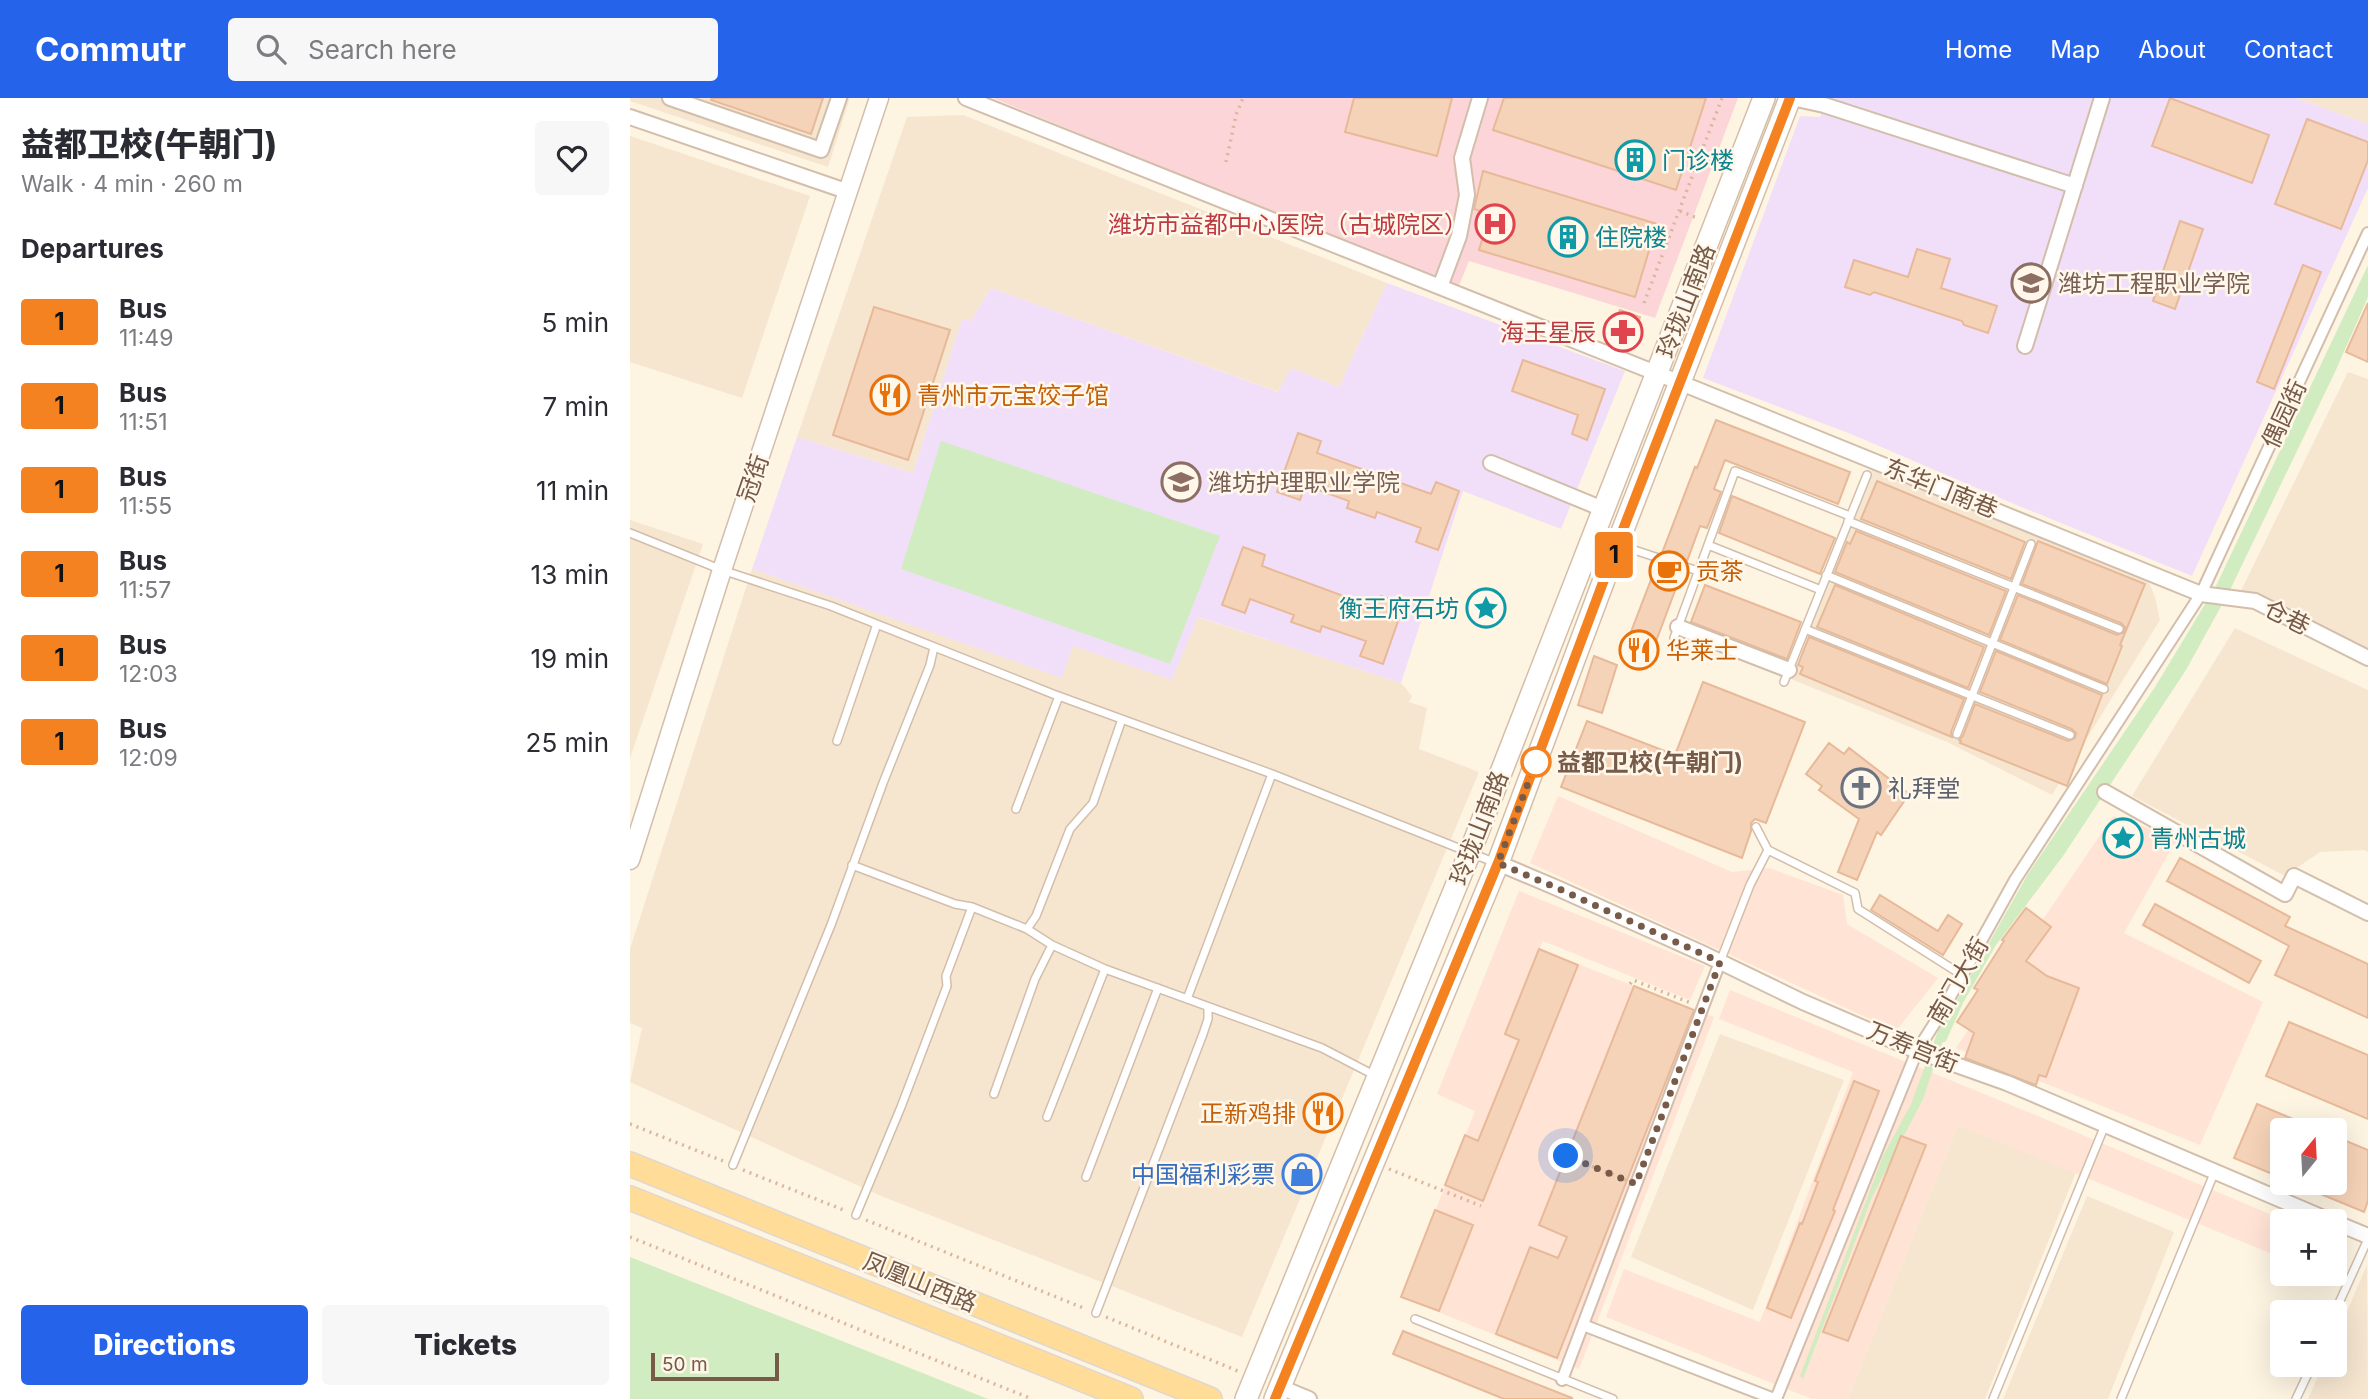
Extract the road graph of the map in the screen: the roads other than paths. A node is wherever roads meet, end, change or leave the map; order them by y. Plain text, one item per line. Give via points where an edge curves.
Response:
1 (670, 98) edge
2 (839, 98) edge
3 (879, 98) edge
4 (966, 98) edge
5 (1480, 98) edge
6 (1764, 98) edge
7 (1791, 98) edge
8 (2102, 98) edge
9 (630, 117) edge
10 (2075, 186) junction
11 (849, 192) junction
12 (2368, 233) edge
13 (1440, 287) junction
14 (2025, 346) dead end
15 (1657, 373) junction
16 (1681, 383) junction
17 (1491, 463) dead end
18 (1867, 475) dead end
19 (1603, 509) junction
20 (1849, 519) junction
21 (630, 533) edge
22 (2031, 544) dead end
23 (1617, 545) junction
24 (1708, 545) junction
25 (722, 570) junction
26 (1698, 571) junction
27 (1826, 575) junction
28 (2014, 587) junction
29 (1821, 590) junction
30 (2201, 594) junction
31 (877, 624) junction
32 (1805, 629) junction
33 (2119, 629) dead end
34 (1676, 633) joint
35 (1993, 643) junction
36 (934, 647) junction
37 (2368, 658) edge
38 (1787, 676) joint
39 (2104, 689) dead end
40 (1059, 696) junction
41 (1973, 696) junction
42 (1122, 719) junction
43 (1957, 734) dead end
44 (2070, 735) dead end
45 (837, 741) dead end
46 (1272, 774) junction
47 (2105, 792) dead end
48 (1016, 809) dead end
49 (1755, 827) dead end
50 (1768, 850) junction
51 (1470, 852) junction
52 (630, 860) edge
53 (1498, 863) junction
54 (852, 865) junction
55 (972, 907) junction
56 (2368, 913) edge
57 (1027, 929) junction
58 (1052, 945) junction
59 (1720, 962) junction
60 (1105, 969) junction
61 (1962, 975) junction
62 (1158, 988) junction
63 (1187, 999) junction
64 (1208, 1008) junction
65 (1917, 1051) junction
66 (1378, 1076) junction
67 (994, 1094) dead end
68 (1047, 1117) dead end
69 (2105, 1125) junction
70 (630, 1164) edge
71 (733, 1166) road end
72 (2215, 1171) junction
73 (1086, 1177) dead end
74 (630, 1198) edge
75 (2304, 1209) edge
76 (856, 1215) road end
77 (2347, 1228) edge
78 (2368, 1238) edge
79 (2340, 1300) edge
80 (1096, 1313) road end
81 (1415, 1319) dead end
82 (1583, 1325) junction
83 (2306, 1377) edge
84 (1562, 1380) junction
85 (1277, 1393) edge
86 (1131, 1399) edge
87 (1210, 1399) edge
88 (1246, 1399) edge
89 (1309, 1399) edge
90 (1613, 1399) edge
91 (1775, 1399) edge
92 (1993, 1399) edge
93 (2122, 1399) edge
94 (2296, 1399) edge

1 - 2 street via 821,150
3 - 11 street, 冠街
4 - 13 street, 东华门南巷
5 - 13 street via 1462,158 1467,195 1459,236
6 - 15 main road, 玲珑山南路
7 - 10 street
7 - 16 main road, 玲珑山南路
8 - 10 street
9 - 11 street
10 - 14 street
11 - 25 street, 冠街
12 - 30 street, 偶园街
13 - 15 street, 东华门南巷
15 - 16 street, 东华门南巷
15 - 19 main road, 玲珑山南路
16 - 23 main road, 玲珑山南路
16 - 30 street, 东华门南巷
17 - 19 street
18 - 20 lane
19 - 51 main road, 玲珑山南路
20 - 24 lane via 1735,471
20 - 27 lane
20 - 28 lane
21 - 25 lane
22 - 28 lane
23 - 26 lane
23 - 53 main road, 玲珑山南路
24 - 26 lane
24 - 29 lane
25 - 31 lane
25 - 52 street, 冠街
26 - 34 lane
27 - 29 lane
27 - 35 lane
28 - 33 lane
28 - 35 lane
29 - 32 lane
30 - 37 street, 仓巷 via 2255,601
30 - 61 street, 南门大街 via 2015,880
31 - 36 lane
31 - 45 lane
32 - 38 lane
32 - 41 lane
34 - 38 street
35 - 39 lane
35 - 41 lane
36 - 40 lane
36 - 54 lane
40 - 42 lane
40 - 48 lane
41 - 43 lane
41 - 44 lane
42 - 46 lane
42 - 57 lane via 1093,803 1070,829
46 - 51 lane
46 - 63 lane
47 - 56 street via 2285,894 2294,876
49 - 50 lane
50 - 59 lane
50 - 61 lane via 1855,893 1858,909
51 - 53 lane
51 - 66 main road, 玲珑山南路
53 - 59 street, 万寿宫街
53 - 85 main road, 玲珑山南路
54 - 55 lane
54 - 71 lane
55 - 57 lane
55 - 76 lane via 946,976 947,986
57 - 58 lane
58 - 60 lane
58 - 67 lane via 1039,968
59 - 65 street, 万寿宫街
59 - 82 street
60 - 62 lane
60 - 68 lane
61 - 65 street, 南门大街
62 - 63 lane
62 - 73 lane
63 - 64 lane
64 - 66 lane via 1322,1048
64 - 80 lane via 1203,1034
65 - 69 street, 万寿宫街
65 - 91 street, 南门大街
66 - 88 main road, 玲珑山南路
69 - 72 street, 万寿宫街
69 - 92 lane
70 - 87 main road, 凤凰山西路
72 - 75 street, 万寿宫街
72 - 93 lane
74 - 86 main road, 凤凰山西路
77 - 78 street, 万寿宫街
78 - 79 lane
81 - 84 lane
82 - 84 street
82 - 91 street
83 - 94 lane
84 - 90 lane
85 - 89 street

